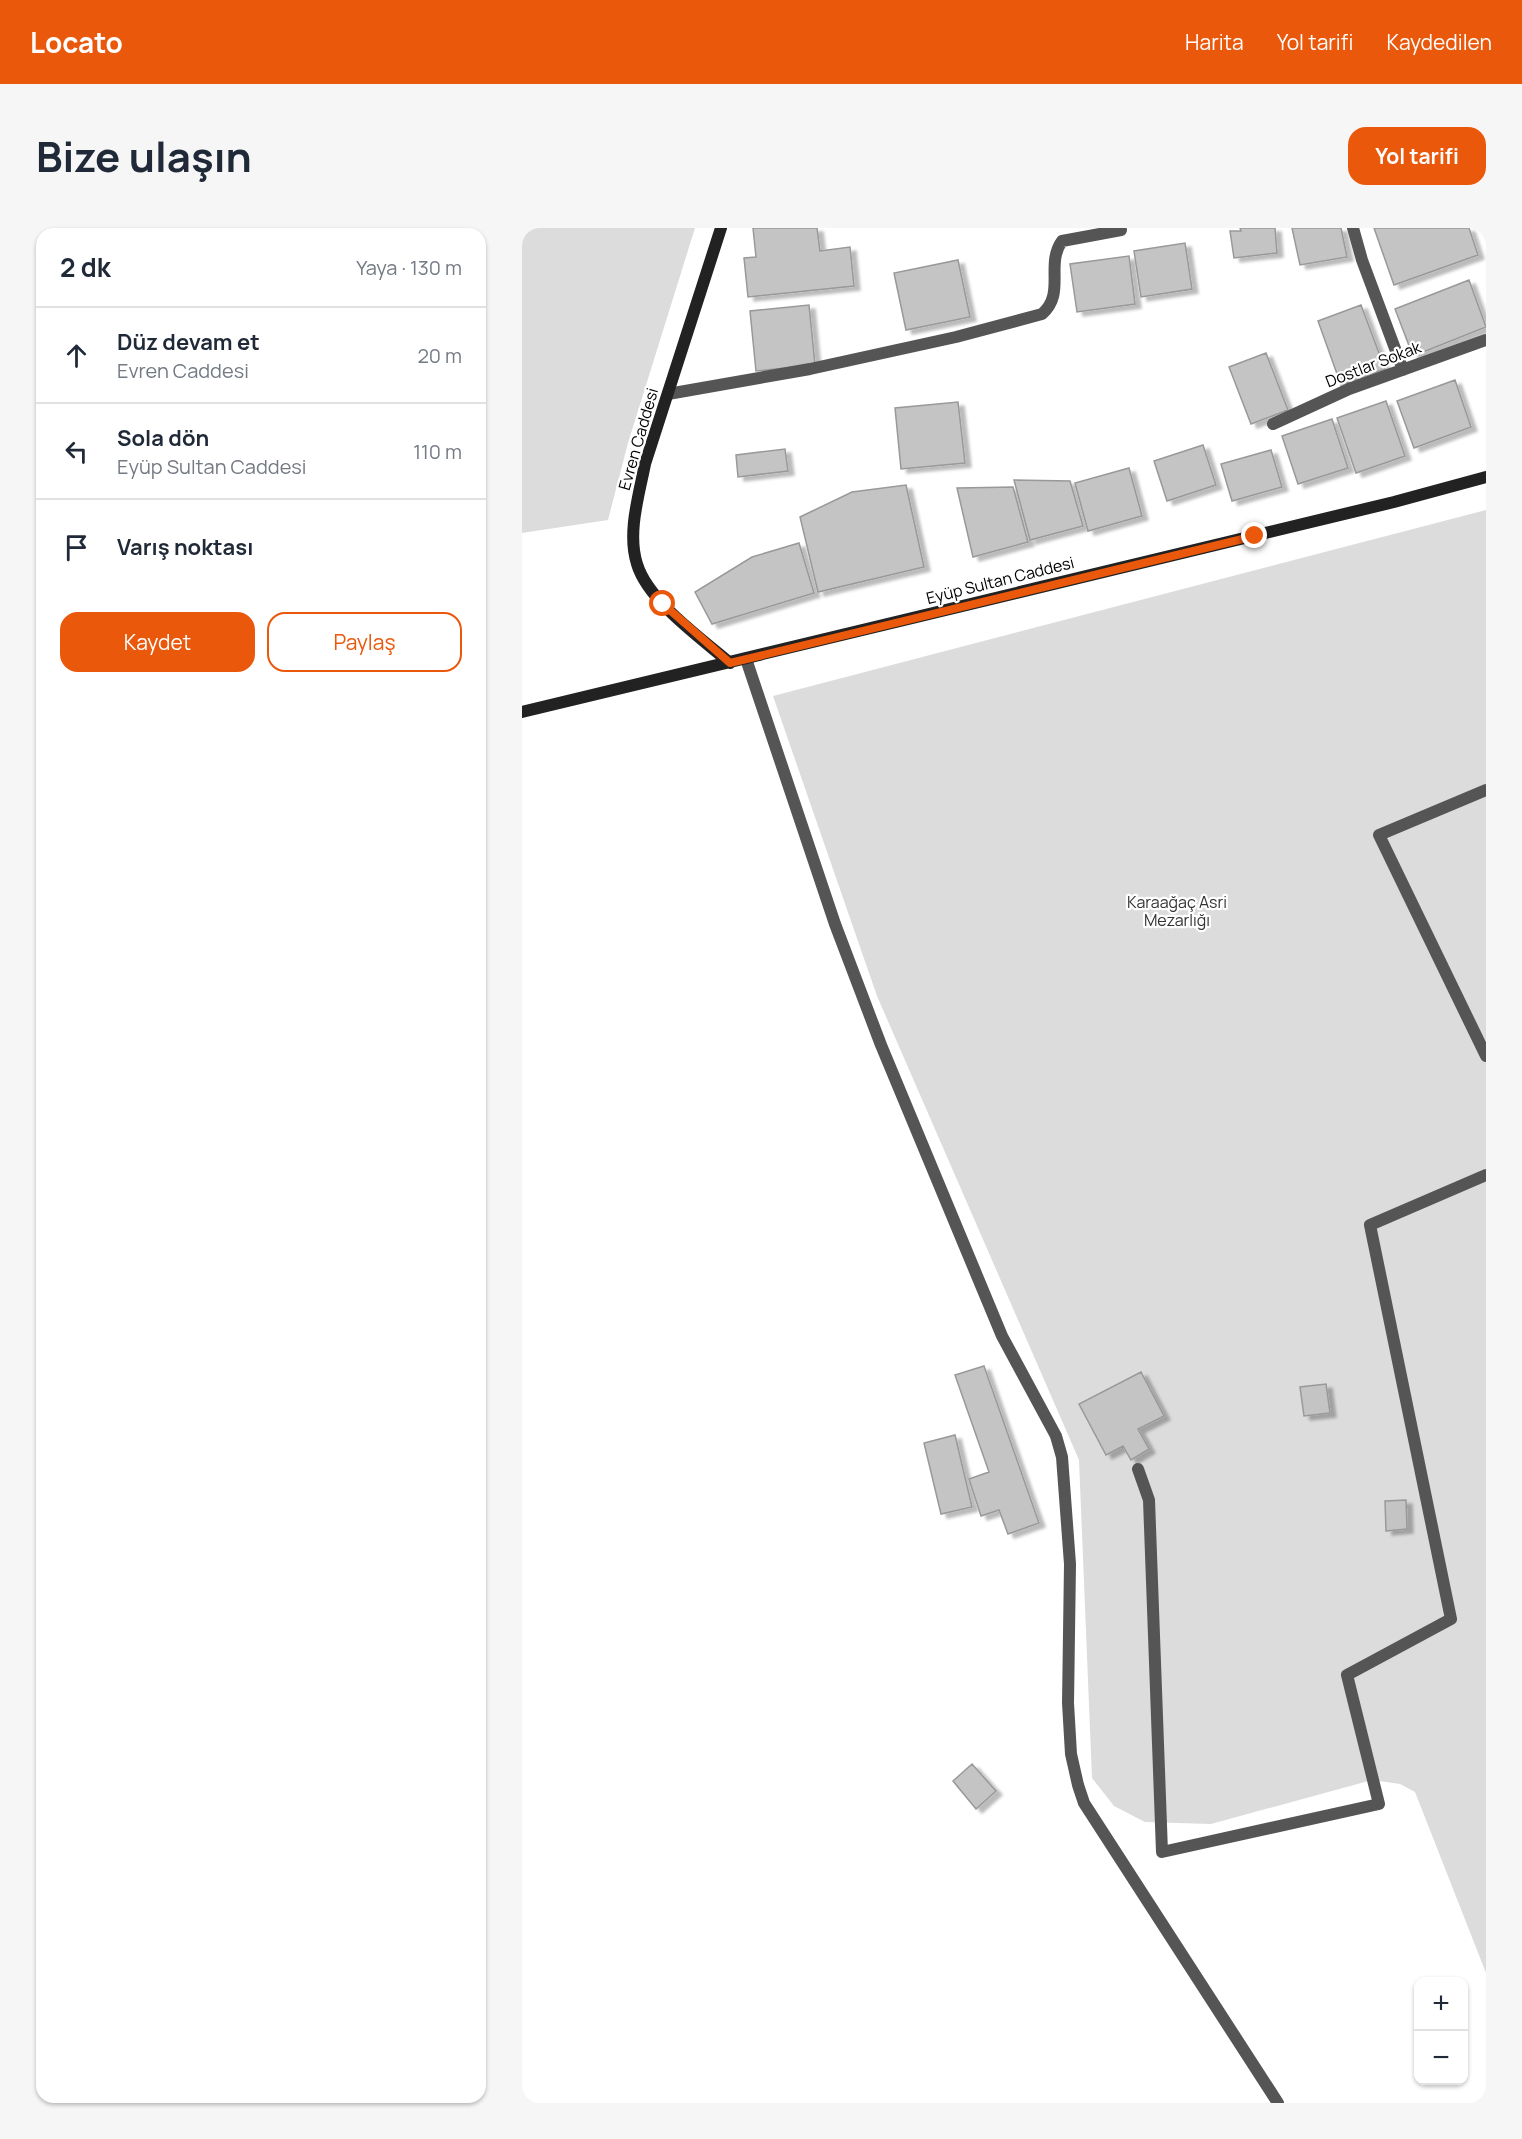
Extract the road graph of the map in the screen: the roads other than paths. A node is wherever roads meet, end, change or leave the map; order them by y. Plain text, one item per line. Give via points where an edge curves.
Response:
1 (721, 228) edge
2 (1353, 228) edge
3 (1121, 230) dead end
4 (1486, 340) edge
5 (1403, 370) junction
6 (668, 394) junction
7 (1273, 424) dead end
8 (1486, 477) edge
9 (746, 659) junction
10 (730, 663) junction
11 (522, 712) edge
12 (1486, 790) edge
13 (1486, 1056) edge
14 (1486, 1175) edge
15 (1138, 1469) dead end
16 (1278, 2103) edge

1 - 6 main road, Evren Caddesi
2 - 5 street
3 - 6 street via 1062,241 1055,251 1055,292 1051,306 1042,314 855,359
4 - 5 street, Dostlar Sokak
5 - 7 street, Dostlar Sokak via 1349,389
6 - 10 main road, Evren Caddesi via 637,501 636,563 645,584 663,604
8 - 9 main road, Eyüp Sultan Caddesi
9 - 10 main road, Eyüp Sultan Caddesi
9 - 16 street via 835,924 881,1045 1002,1336 1056,1436 1062,1457 1070,1564 1071,1754 1084,1803
10 - 11 main road, Eyüp Sultan Caddesi
12 - 13 street via 1379,835
14 - 15 street via 1370,1225 1451,1619 1347,1675 1379,1804 1162,1852 1149,1500

